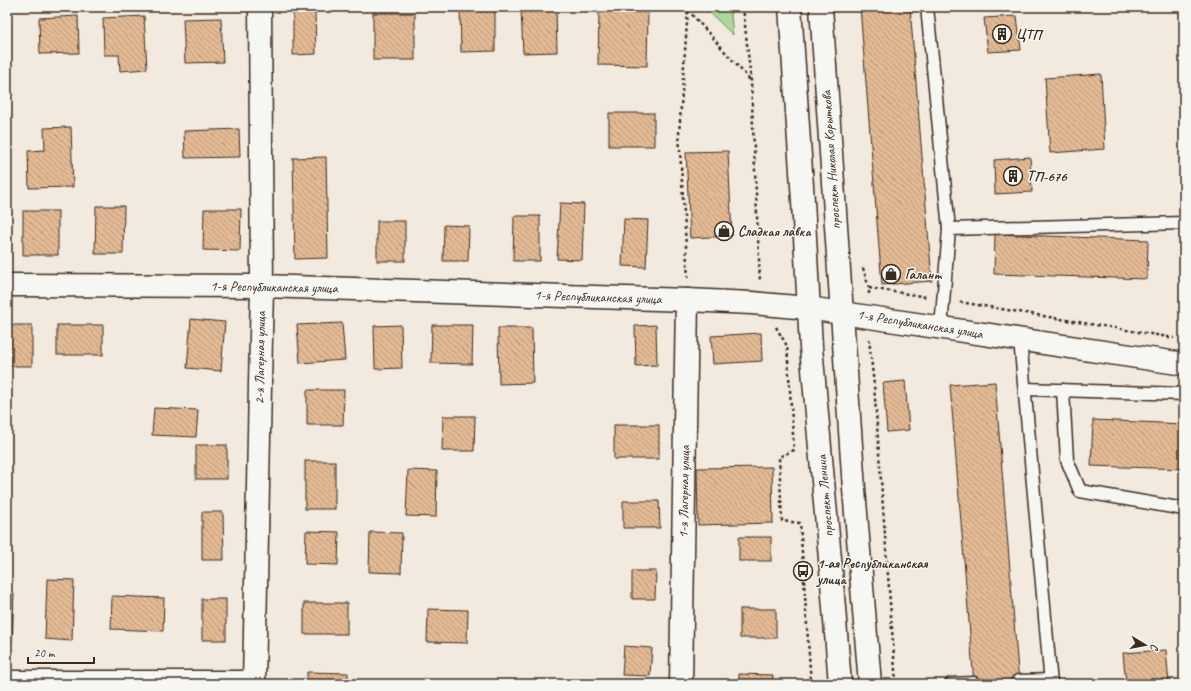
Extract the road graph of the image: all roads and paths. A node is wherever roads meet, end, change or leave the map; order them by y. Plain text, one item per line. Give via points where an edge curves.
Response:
1 (260, 7) edge
2 (743, 7) edge
3 (790, 7) edge
4 (821, 7) edge
5 (927, 7) edge
6 (686, 8) edge
7 (751, 81) junction
8 (1184, 223) edge
9 (949, 229) junction
10 (760, 284) dead end
11 (7, 285) edge
12 (262, 286) junction
13 (869, 297) dead end
14 (687, 300) junction
15 (943, 300) junction
16 (808, 308) junction
17 (842, 312) junction
18 (773, 321) dead end
19 (941, 328) junction
20 (868, 335) dead end
21 (1176, 338) dead end
22 (1020, 339) junction
23 (1184, 364) edge
24 (1025, 389) junction
25 (1063, 390) junction
26 (1184, 394) edge
27 (1184, 509) edge
28 (1018, 681) dead end
29 (7, 682) edge
30 (1051, 682) edge
31 (254, 683) edge
32 (974, 683) dead end
33 (681, 684) edge
34 (812, 684) edge
35 (840, 684) edge
36 (870, 684) edge
37 (896, 684) edge
38 (951, 684) edge

1 - 12 street, 2-я Лагерная улица
2 - 7 path
3 - 16 street
4 - 17 street, проспект Николая Корыткова
5 - 9 lane
6 - 7 path
6 - 14 path via 679,134 688,268
7 - 10 path
8 - 9 lane
9 - 15 lane
11 - 12 street, 1-я Республиканская улица
12 - 14 street, 1-я Республиканская улица
12 - 31 street, 2-я Лагерная улица
13 - 15 path via 869,288
14 - 16 street, 1-я Республиканская улица
14 - 33 street, 1-я Лагерная улица
15 - 19 lane
15 - 21 path
16 - 17 street, 1-я Республиканская улица
16 - 35 street, проспект Ленина
17 - 19 street, 1-я Республиканская улица
17 - 36 street, проспект Ленина
18 - 34 path via 787,346 794,450 779,457 782,521 800,523
19 - 22 street, 1-я Республиканская улица
20 - 37 path
22 - 23 street, 1-я Республиканская улица
22 - 24 lane
24 - 25 lane
24 - 30 lane
25 - 26 lane
25 - 27 lane via 1067,460 1080,491
28 - 30 lane
29 - 31 street
32 - 38 lane

